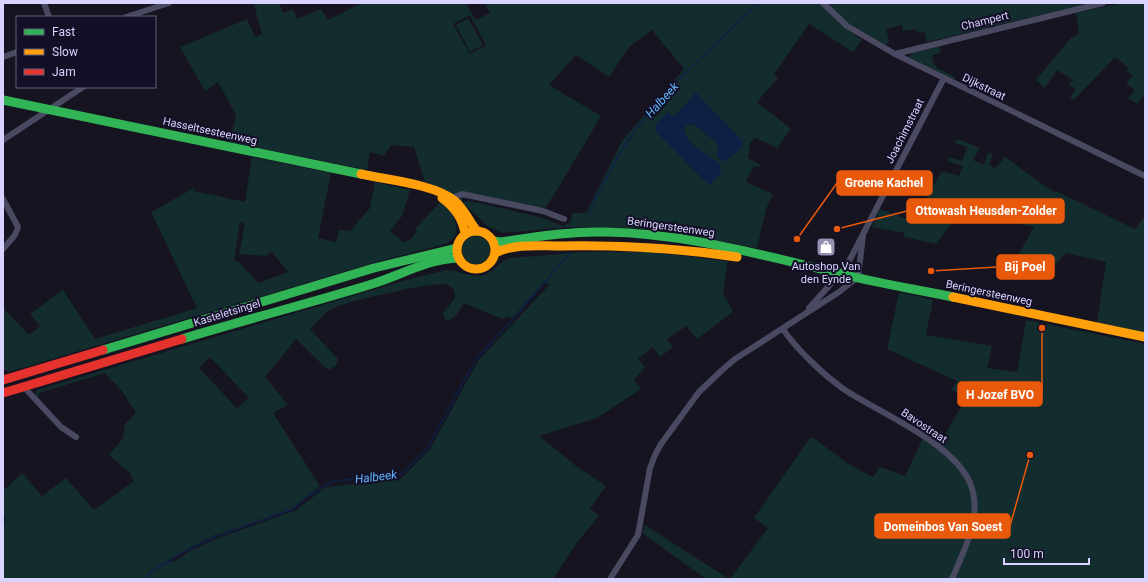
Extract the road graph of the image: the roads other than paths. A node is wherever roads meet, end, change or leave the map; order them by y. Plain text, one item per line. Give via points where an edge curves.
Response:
1 (44, 3) edge
2 (169, 3) edge
3 (823, 3) edge
4 (1103, 3) edge
5 (49, 16) edge
6 (129, 16) edge
7 (16, 52) edge
8 (895, 54) junction
9 (3, 57) edge
10 (944, 78) junction
11 (81, 88) edge
12 (3, 100) edge
13 (48, 110) junction
14 (3, 140) edge
15 (1145, 176) edge
16 (413, 185) junction
17 (452, 198) junction
18 (3, 199) edge
19 (564, 219) dead end
20 (477, 231) junction
21 (465, 234) junction
22 (863, 236) junction
23 (493, 241) junction
24 (532, 242) junction
25 (457, 248) junction
26 (3, 249) edge
27 (495, 253) junction
28 (459, 258) junction
29 (805, 265) junction
30 (840, 274) junction
31 (858, 277) junction
32 (801, 316) junction
33 (782, 329) junction
34 (1145, 337) edge
35 (3, 380) edge
36 (23, 386) junction
37 (3, 393) edge
38 (76, 436) dead end
39 (610, 579) edge
40 (952, 579) edge

1 - 5 street
2 - 6 street
3 - 8 street, Dijkstraat via 847,26
4 - 8 street, Champert
7 - 9 street
8 - 10 street, Dijkstraat
10 - 15 street, Dijkstraat
10 - 22 street, Joachimstraat
11 - 13 street
12 - 13 main road, Hasseltsesteenweg
13 - 14 street
13 - 16 main road, Hasseltsesteenweg
16 - 17 main road, Hasseltsesteenweg via 430,187
16 - 21 main road, Hasseltsesteenweg via 449,203 462,222
17 - 19 street via 462,194 543,211
17 - 20 main road, Hasseltsesteenweg via 466,213
18 - 26 street via 18,227 15,235
20 - 21 main road
20 - 23 main road, Hasseltsesteenweg via 483,232
21 - 25 main road
22 - 30 street, Joachimstraat
22 - 31 street, Joachimstraat
23 - 24 main road
23 - 27 main road
24 - 27 main road
24 - 29 main road, Beringersteenweg via 645,247
24 - 29 main road, Beringersteenweg via 572,232 631,233 701,242
25 - 28 main road
25 - 35 main road, Kasteletsingel via 374,268
27 - 28 main road via 490,264 479,269 467,267
28 - 36 main road, Kasteletsingel via 421,266 378,283
29 - 30 main road, Beringersteenweg
30 - 31 main road, Beringersteenweg
30 - 32 street, Joachimstraat
31 - 32 street
31 - 34 main road, Beringersteenweg
32 - 33 street
33 - 39 street via 736,359 710,381 661,444 650,468 638,535
33 - 40 street, Bavostraat via 792,342 844,389 931,440 964,471 973,492 974,509 968,538
36 - 37 main road, Kasteletsingel
36 - 38 street via 61,427

